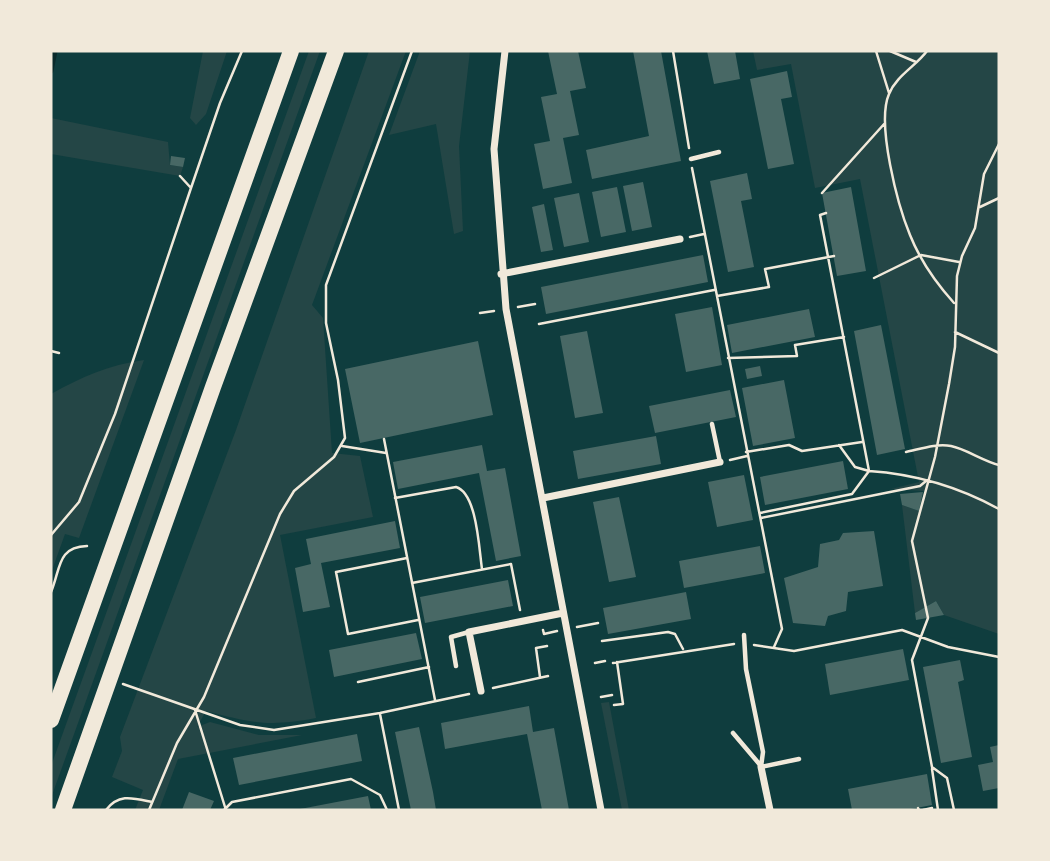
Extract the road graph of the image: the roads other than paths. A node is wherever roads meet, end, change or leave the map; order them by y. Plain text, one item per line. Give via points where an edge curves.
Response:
1 (291, 51) edge
2 (337, 51) edge
3 (505, 51) edge
4 (719, 152) dead end
5 (691, 159) dead end
6 (680, 239) dead end
7 (501, 274) junction
8 (712, 424) dead end
9 (720, 462) joint
10 (543, 498) junction
11 (563, 613) junction
12 (470, 632) junction
13 (744, 635) dead end
14 (456, 666) dead end
15 (481, 691) road end
16 (51, 720) edge
17 (733, 733) dead end
18 (799, 759) dead end
19 (761, 767) junction
20 (63, 810) edge
21 (601, 810) edge
22 (770, 810) edge

1 - 16 highway
2 - 20 highway
3 - 7 street via 494,149
4 - 5 lane
6 - 7 street
7 - 10 street
8 - 9 lane
9 - 10 street
10 - 11 street
11 - 12 street
11 - 21 street
12 - 14 lane via 451,637
12 - 15 street
13 - 19 lane
17 - 19 lane
18 - 19 lane
19 - 22 street

